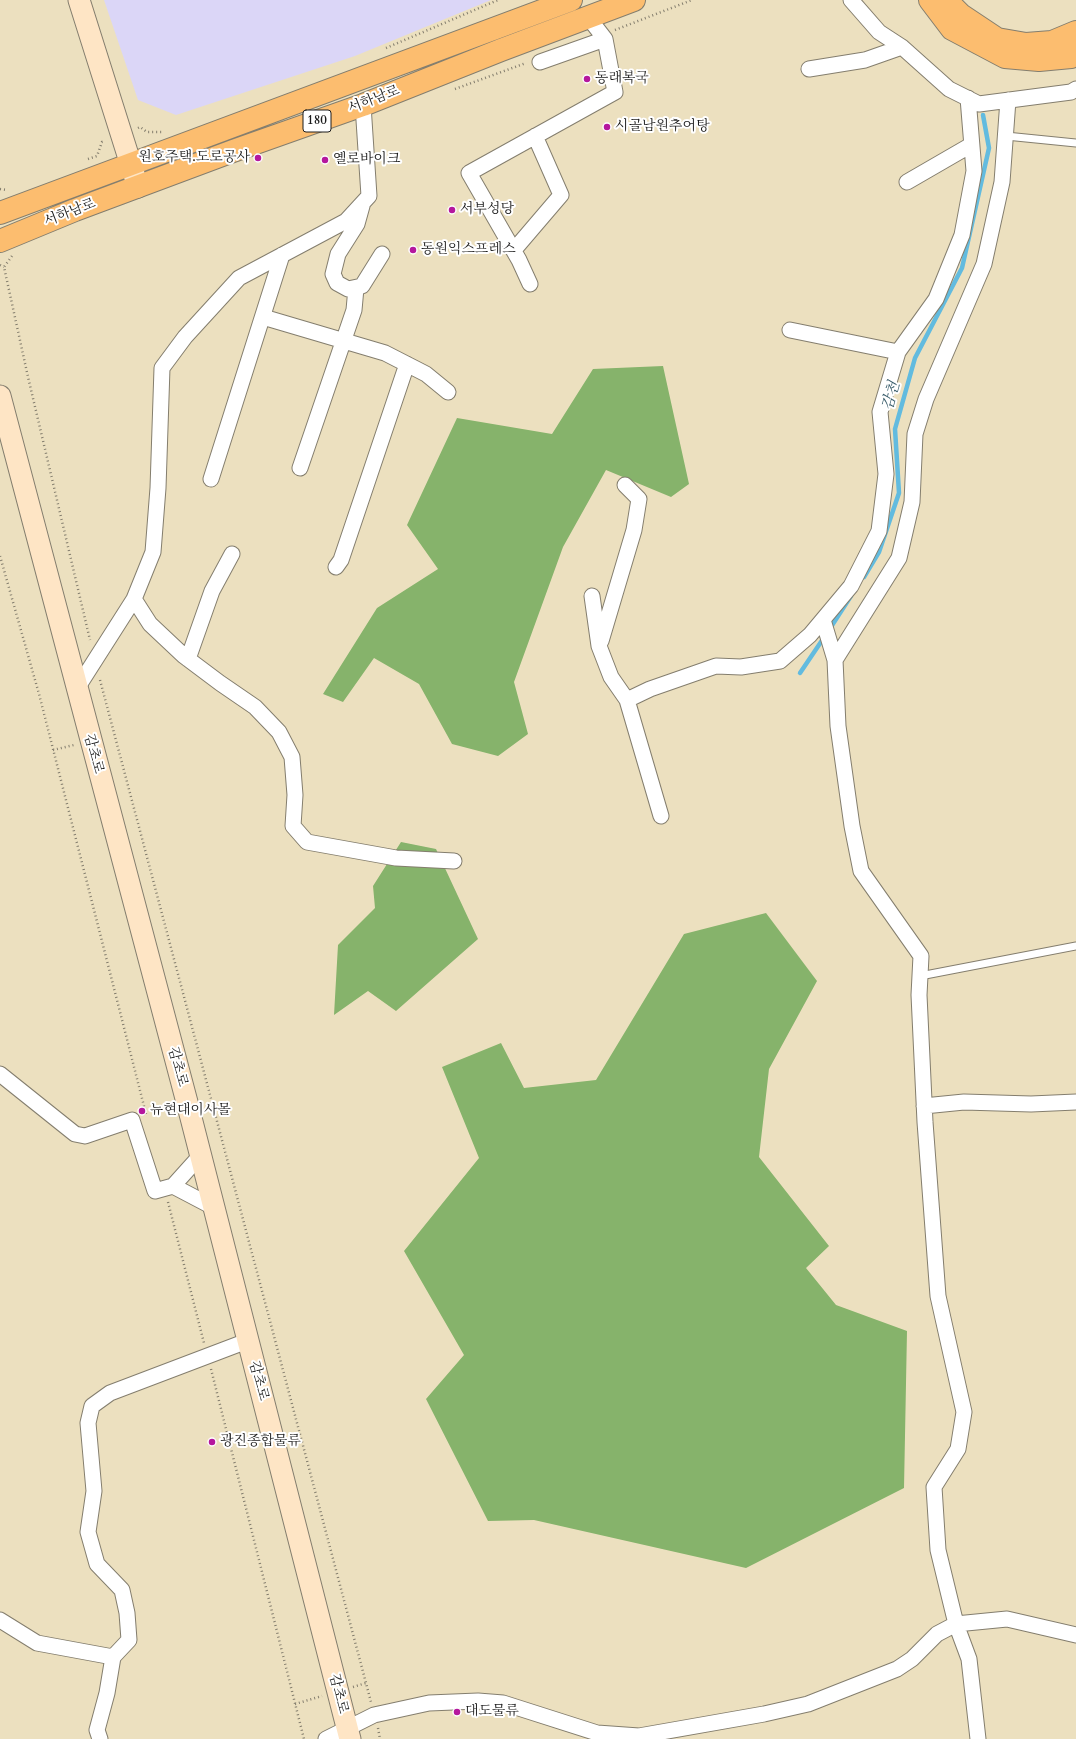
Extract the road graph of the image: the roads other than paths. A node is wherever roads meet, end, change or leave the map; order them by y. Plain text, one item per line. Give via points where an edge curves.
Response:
1 (79, 0) edge
2 (571, 0) edge
3 (634, 0) edge
4 (851, 0) edge
5 (930, 0) edge
6 (946, 0) edge
7 (588, 17) junction
8 (1076, 32) edge
9 (605, 39) junction
10 (902, 47) junction
11 (1076, 55) edge
12 (540, 62) dead end
13 (809, 69) dead end
14 (1076, 89) edge
15 (968, 98) junction
16 (1008, 100) junction
17 (363, 105) junction
18 (535, 136) junction
19 (1006, 136) junction
20 (1076, 142) edge
21 (971, 145) junction
22 (130, 164) junction
23 (87, 180) junction
24 (907, 182) dead end
25 (138, 187) junction
26 (362, 203) junction
27 (0, 213) edge
28 (44, 223) junction
29 (20, 232) junction
30 (0, 241) edge
31 (514, 250) junction
32 (382, 254) dead end
33 (282, 255) junction
34 (0, 257) edge
35 (530, 284) dead end
36 (356, 288) junction
37 (263, 317) junction
38 (790, 330) dead end
39 (343, 341) junction
40 (898, 352) junction
41 (407, 364) junction
42 (448, 392) dead end
43 (0, 396) edge
44 (300, 468) dead end
45 (211, 479) dead end
46 (625, 485) dead end
47 (232, 554) dead end
48 (336, 567) dead end
49 (592, 596) dead end
50 (134, 599) junction
51 (823, 621) junction
52 (600, 646) junction
53 (833, 654) junction
54 (188, 659) junction
55 (76, 690) junction
56 (627, 700) junction
57 (661, 816) dead end
58 (454, 861) dead end
59 (1076, 946) edge
60 (920, 976) junction
61 (0, 1074) edge
62 (1076, 1102) edge
63 (924, 1106) junction
64 (200, 1156) junction
65 (173, 1186) junction
66 (213, 1207) junction
67 (247, 1341) junction
68 (0, 1620) edge
69 (956, 1624) junction
70 (1076, 1635) edge
71 (113, 1657) junction
72 (348, 1734) edge
73 (100, 1739) edge
74 (326, 1739) edge
75 (978, 1739) edge

1 - 22 main road
2 - 22 main road, 서하남로 / 180
3 - 7 main road, 서하남로 / 180
4 - 10 street via 880,32
5 - 11 main road via 952,29 1005,57 1039,60
6 - 8 main road via 961,15 997,39 1026,44 1052,42
7 - 9 street
7 - 17 main road, 서하남로 / 180
9 - 12 street
9 - 18 street via 615,92
10 - 13 street via 865,60
10 - 15 street via 949,89
14 - 16 street via 1071,92
15 - 16 street via 979,104
15 - 21 street
16 - 19 street
17 - 25 main road, 서하남로 / 180
17 - 26 street via 369,196
18 - 31 street via 561,195
18 - 31 street via 469,173
19 - 20 lane
19 - 53 street via 1002,182 984,264 926,399 915,434 912,502 899,558
21 - 24 street
21 - 40 street via 974,172 962,235 936,300
22 - 23 main road, 서하남로 / 180
22 - 25 main road
23 - 27 main road, 서하남로 / 180
23 - 28 main road via 73,195 37,209 37,218
25 - 28 main road, 서하남로 / 180
26 - 33 street via 346,221
26 - 36 street via 357,224 338,254 333,274 337,283 348,290
28 - 29 main road, 서하남로 / 180
29 - 30 main road, 서하남로 / 180
29 - 34 main road
31 - 35 street
32 - 36 street via 362,286
33 - 37 street
33 - 50 street via 239,278 185,337 162,368 153,552
36 - 39 street via 354,310
37 - 39 street
37 - 45 street
38 - 40 street
39 - 41 street via 385,353
39 - 44 street
40 - 51 street via 880,412 886,474 879,531 851,586
41 - 42 street via 426,374
41 - 48 street
43 - 55 main road, 감초로
46 - 52 street via 639,499 634,530
47 - 54 street via 212,591
49 - 52 street
50 - 54 street via 150,624
50 - 55 street
51 - 53 street
51 - 56 street via 780,661 741,667 716,666
52 - 56 street via 611,677
53 - 60 street via 838,726 861,871 921,956
54 - 58 street via 256,707 279,732 292,757 295,795 293,826 307,842 396,858
55 - 64 main road, 감초로
56 - 57 street
59 - 60 lane
60 - 63 street
61 - 65 street via 75,1134 85,1136 132,1120 156,1191
62 - 63 street via 964,1102
63 - 69 street via 938,1296 964,1412 958,1448 934,1487 938,1550
64 - 65 street
64 - 66 main road, 감초로
65 - 66 street
66 - 67 main road, 감초로
67 - 71 street via 110,1393 92,1406 88,1423 94,1491 88,1532 97,1564 122,1590 127,1613 129,1640
67 - 72 main road, 감초로
68 - 71 street via 37,1643
69 - 70 street via 1007,1620
69 - 72 street via 937,1634 912,1659 897,1669 808,1704 764,1714 639,1736 597,1733 503,1702 429,1703 374,1715
69 - 75 street via 970,1659
71 - 73 street via 97,1730
72 - 74 street

